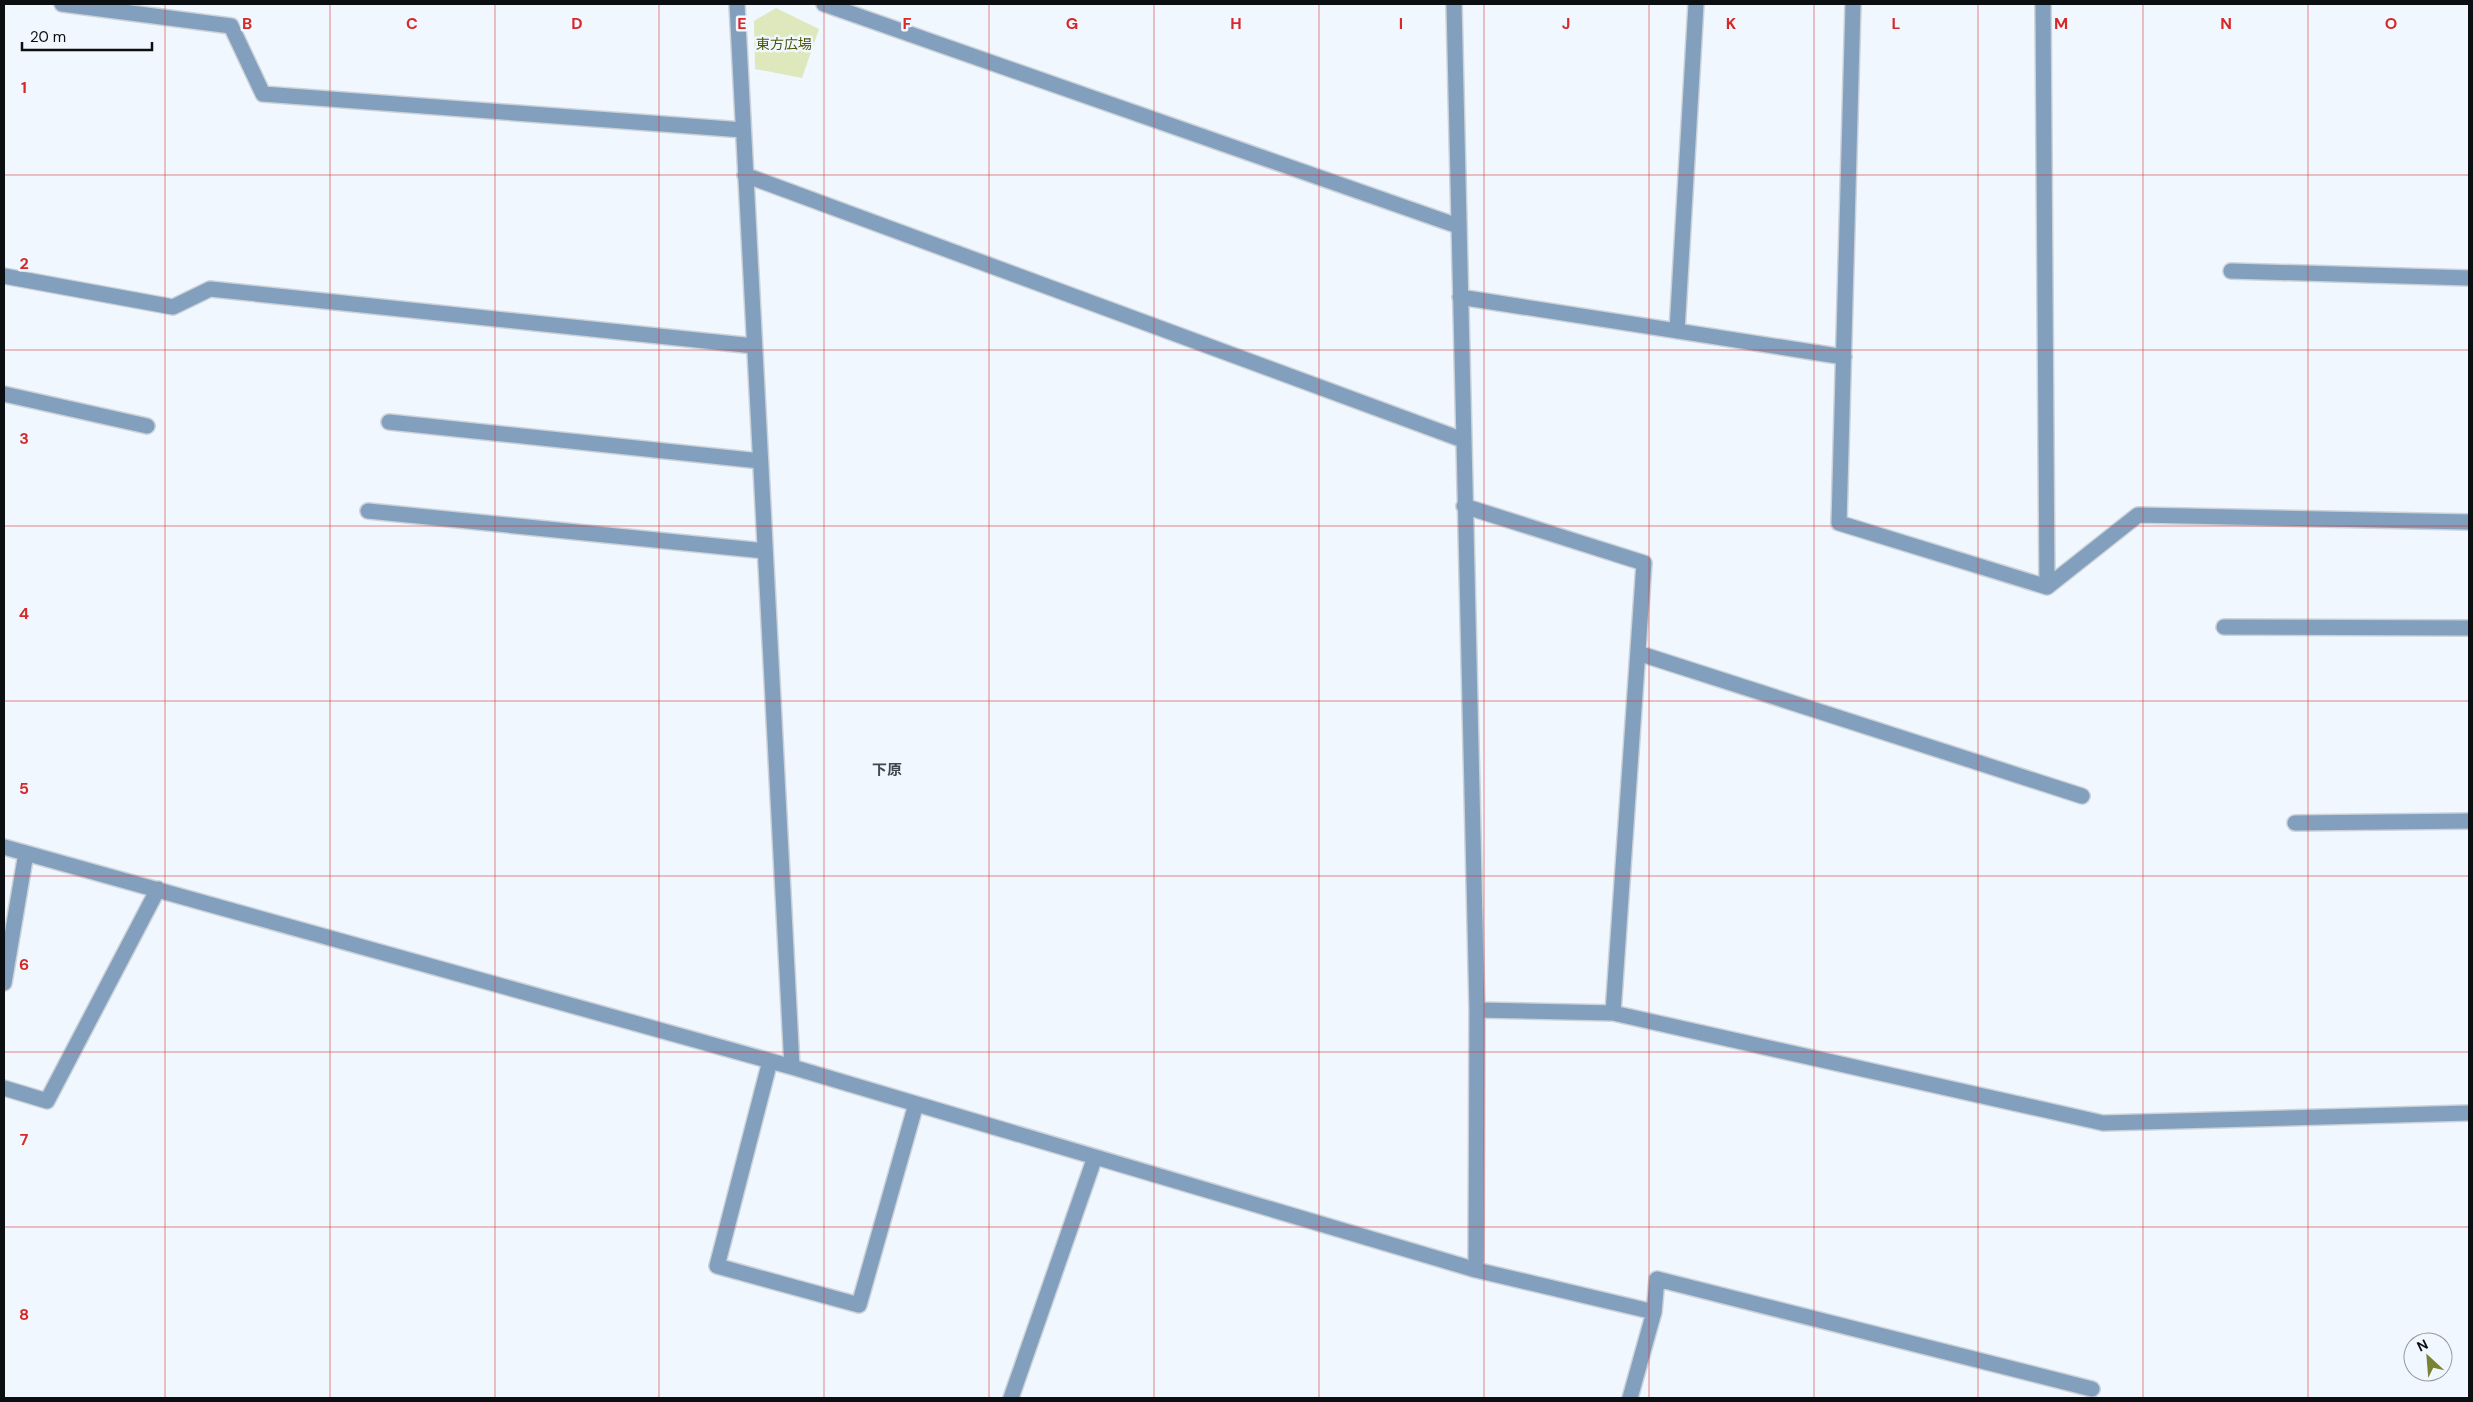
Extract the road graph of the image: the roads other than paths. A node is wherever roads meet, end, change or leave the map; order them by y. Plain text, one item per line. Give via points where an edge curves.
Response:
1 (62, 4) edge
2 (737, 4) edge
3 (824, 4) edge
4 (1696, 4) edge
5 (1853, 4) edge
6 (2043, 4) edge
7 (1450, 5) edge
8 (743, 130) junction
9 (745, 175) junction
10 (1458, 226) junction
11 (2231, 271) dead end
12 (4, 276) edge
13 (2469, 278) edge
14 (1460, 297) junction
15 (1678, 331) junction
16 (754, 346) junction
17 (1844, 357) junction
18 (4, 394) edge
19 (389, 422) dead end
20 (147, 426) dead end
21 (1463, 440) junction
22 (760, 461) junction
23 (1464, 506) junction
24 (368, 510) dead end
25 (2469, 522) edge
26 (765, 551) junction
27 (2047, 587) junction
28 (2224, 627) dead end
29 (2469, 628) edge
30 (1638, 653) junction
31 (2082, 796) dead end
32 (2469, 821) edge
33 (2295, 823) dead end
34 (4, 847) edge
35 (26, 853) junction
36 (158, 889) junction
37 (4, 983) edge
38 (1477, 1010) junction
39 (1613, 1013) junction
40 (770, 1061) junction
41 (792, 1067) junction
42 (4, 1088) edge
43 (916, 1104) junction
44 (2469, 1113) edge
45 (1095, 1157) junction
46 (1476, 1270) junction
47 (1654, 1312) junction
48 (2092, 1390) dead end
49 (1011, 1398) edge
50 (1630, 1398) edge

1 - 8 street via 230,26 263,94
2 - 8 street
3 - 10 street
4 - 15 street
5 - 17 street
6 - 27 street
7 - 10 street
8 - 9 street
9 - 16 street
9 - 21 street
10 - 14 street
11 - 13 street
12 - 16 street via 173,307 210,289
14 - 15 street
14 - 21 street
15 - 17 street
16 - 22 street
17 - 27 street via 1839,523
18 - 20 street
19 - 22 street
21 - 23 street
22 - 26 street
23 - 30 street via 1644,564
23 - 38 street
24 - 26 street
25 - 27 street via 2138,515
26 - 41 street
28 - 29 street
30 - 31 street
30 - 39 street
32 - 33 street
34 - 35 street
35 - 36 street
35 - 37 street
36 - 40 street
36 - 42 street via 47,1101
38 - 39 street
38 - 46 street
39 - 44 street via 2103,1123
40 - 41 street
40 - 43 street via 717,1266 859,1305
41 - 43 street
43 - 45 street
45 - 46 street
45 - 49 street
46 - 47 street
47 - 48 street via 1657,1279
47 - 50 street

